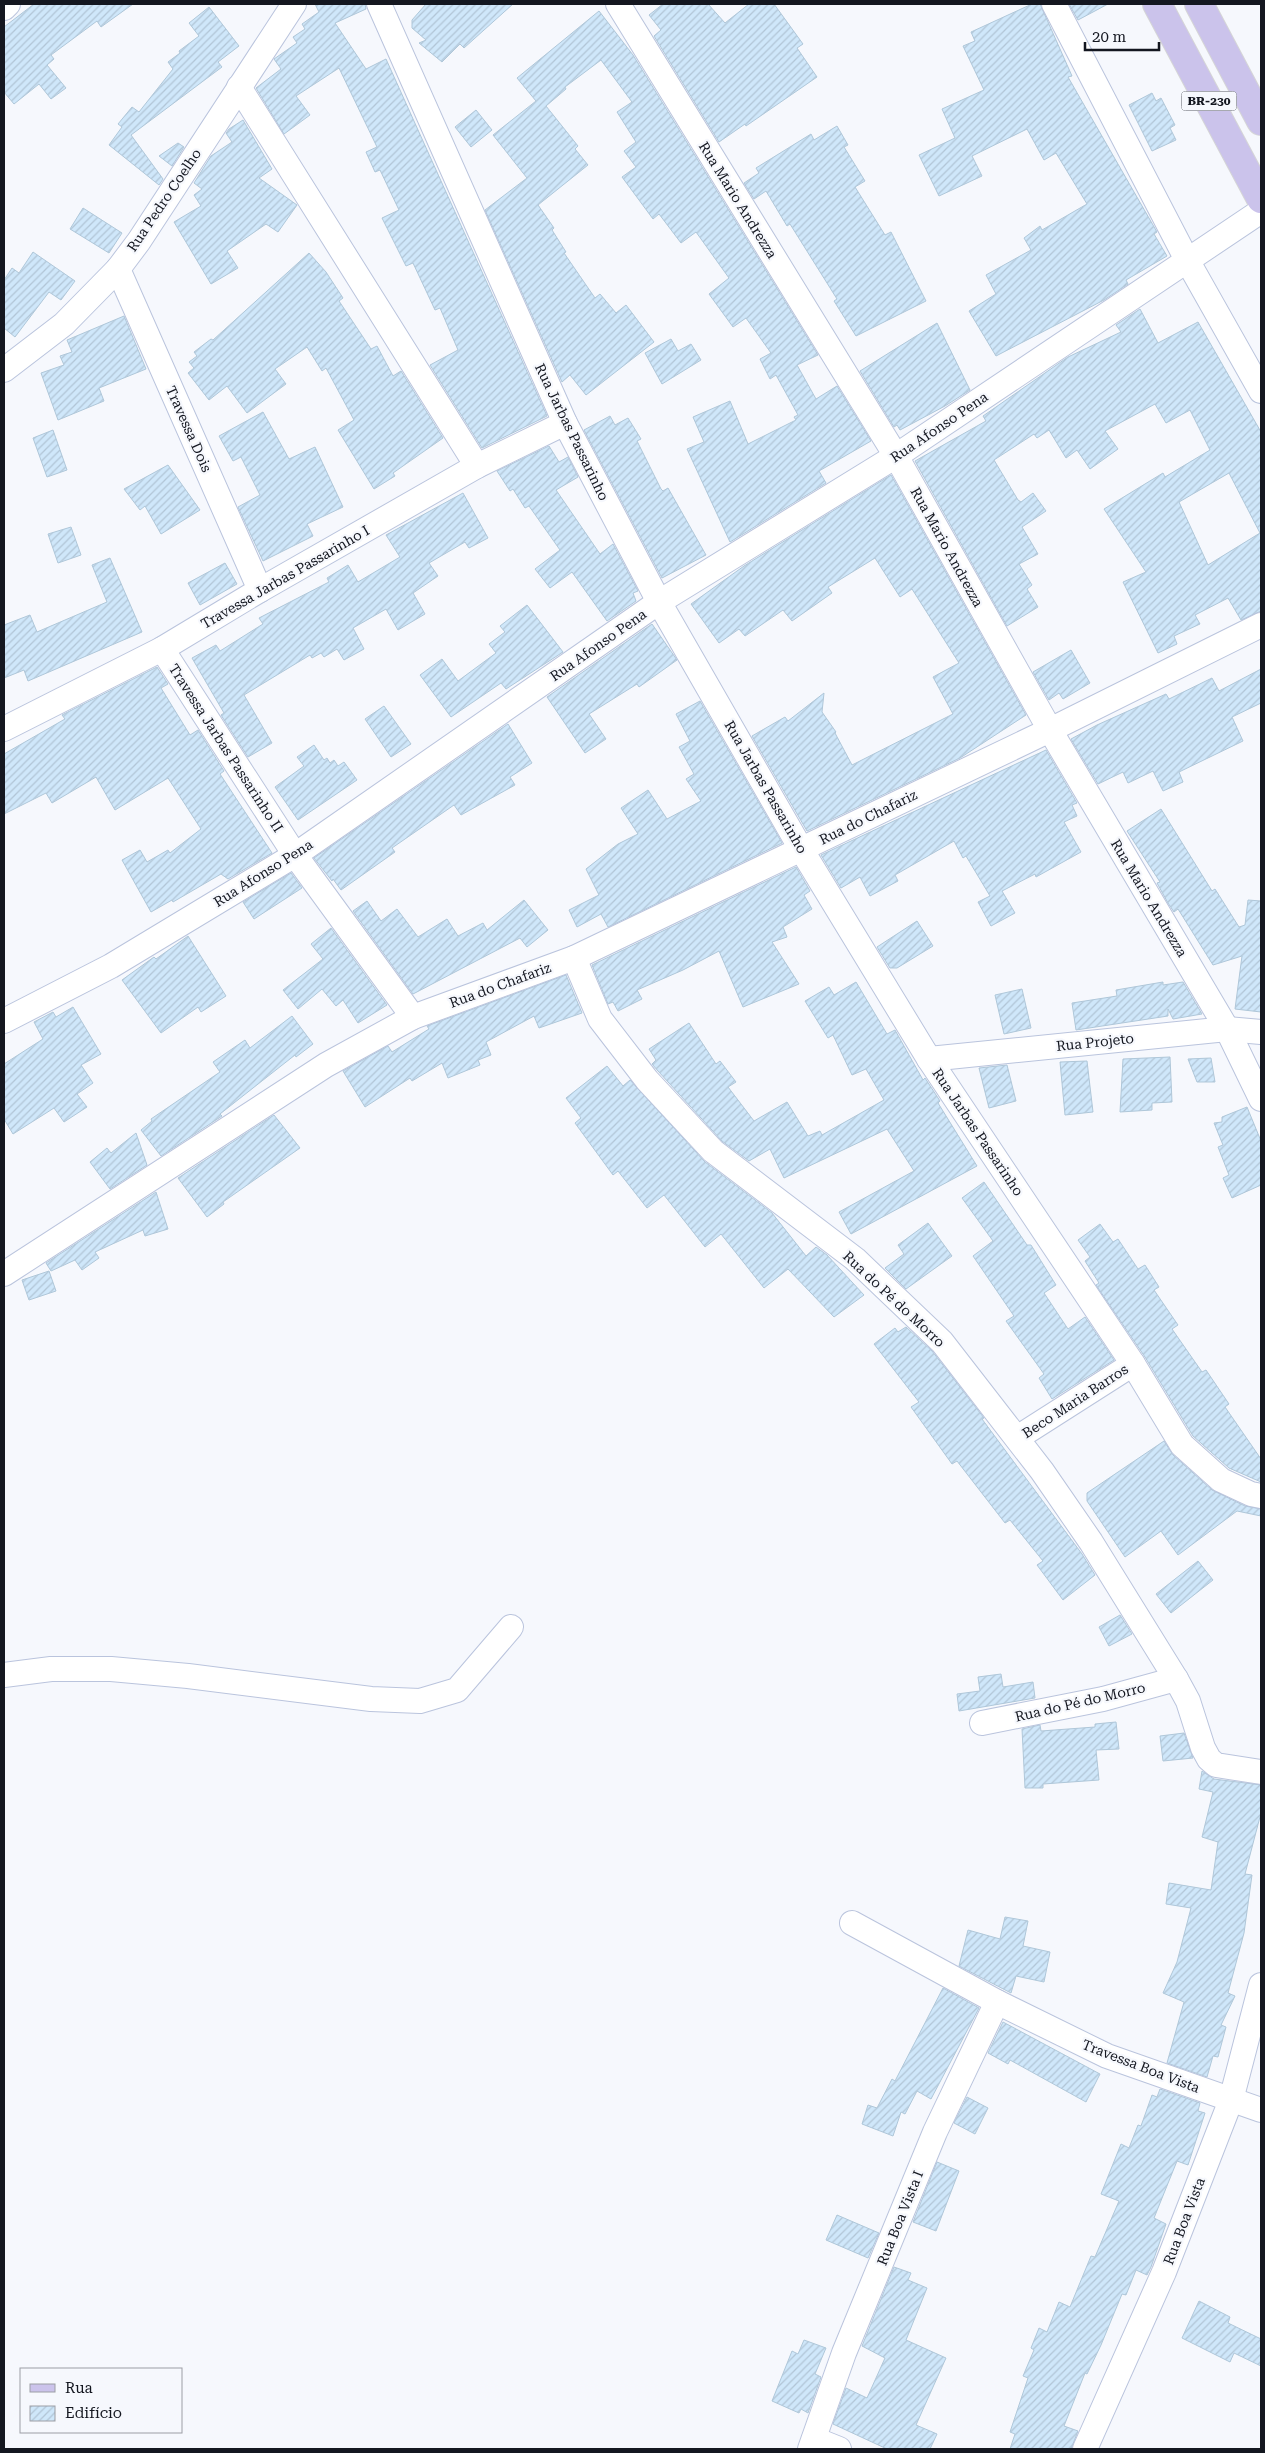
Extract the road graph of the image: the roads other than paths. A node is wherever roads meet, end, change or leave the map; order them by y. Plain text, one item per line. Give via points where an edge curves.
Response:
1 (8, 4) edge
2 (294, 4) edge
3 (380, 4) edge
4 (618, 4) edge
5 (1054, 4) edge
6 (1157, 4) edge
7 (1199, 4) edge
8 (4, 8) edge
9 (239, 87) junction
10 (1260, 120) edge
11 (1228, 137) junction
12 (1261, 198) edge
13 (1261, 212) edge
14 (1187, 260) junction
15 (118, 269) junction
16 (4, 370) edge
17 (1261, 391) edge
18 (565, 423) junction
19 (896, 456) junction
20 (477, 466) junction
21 (260, 590) junction
22 (659, 602) junction
23 (1261, 625) edge
24 (162, 649) junction
25 (4, 729) edge
26 (1050, 730) junction
27 (801, 849) junction
28 (295, 855) junction
29 (574, 958) junction
30 (413, 1017) junction
31 (4, 1021) edge
32 (1227, 1029) junction
33 (1261, 1032) edge
34 (929, 1059) junction
35 (1261, 1099) edge
36 (4, 1274) edge
37 (1133, 1364) junction
38 (1017, 1438) junction
39 (1261, 1496) edge
40 (511, 1627) dead end
41 (4, 1675) edge
42 (1176, 1679) junction
43 (982, 1723) dead end
44 (1261, 1772) edge
45 (852, 1923) dead end
46 (1261, 1985) edge
47 (997, 2002) junction
48 (1231, 2100) junction
49 (1261, 2110) edge
50 (812, 2444) edge
51 (839, 2449) edge
52 (1085, 2449) edge

1 - 8 street
2 - 9 street, Rua Pedro Coelho
3 - 18 street, Rua Jarbas Passarinho
4 - 19 street, Rua Mario Andrezza
5 - 14 street
6 - 11 main road, BR-230
7 - 10 main road, BR-230
9 - 15 street, Rua Pedro Coelho
9 - 20 street
10 - 11 main road
11 - 12 main road, BR-230
13 - 14 street, Rua Afonso Pena
14 - 17 street
14 - 19 street, Rua Afonso Pena
15 - 16 street, Rua Pedro Coelho via 64,324
15 - 21 street, Travessa Dois
18 - 20 street, Travessa Jarbas Passarinho I
18 - 22 street, Rua Jarbas Passarinho
19 - 22 street, Rua Afonso Pena
19 - 26 street, Rua Mario Andrezza
20 - 21 street, Travessa Jarbas Passarinho I
21 - 24 street, Travessa Jarbas Passarinho I
22 - 27 street, Rua Jarbas Passarinho
22 - 28 street, Rua Afonso Pena
23 - 26 street, Rua do Chafariz
24 - 25 street, Travessa Jarbas Passarinho I
24 - 28 street, Travessa Jarbas Passarinho II
26 - 27 street, Rua do Chafariz
26 - 32 street, Rua Mario Andrezza
27 - 29 street, Rua do Chafariz
27 - 34 street, Rua Jarbas Passarinho
28 - 30 street, Travessa Jarbas Passarinho II
28 - 31 street, Rua Afonso Pena via 110,966
29 - 30 street, Rua do Chafariz
29 - 38 street, Rua do Pé do Morro via 600,1019 647,1080 713,1151 855,1259 942,1342
30 - 36 street, Rua do Chafariz via 326,1065
32 - 33 street, Rua Projeto
32 - 34 street, Rua Projeto
32 - 35 street, Rua Mario Andrezza
34 - 37 street, Rua Jarbas Passarinho
37 - 38 street, Beco Maria Barros
37 - 39 street, Rua Jarbas Passarinho via 1182,1446 1222,1480
38 - 42 street, Rua do Pé do Morro via 1091,1542
40 - 41 street via 457,1690 420,1701 371,1699 111,1669 51,1669
42 - 43 street, Rua do Pé do Morro via 1086,1703
42 - 44 street, Rua do Pé do Morro via 1188,1701 1203,1748 1216,1765
45 - 47 street, Travessa Boa Vista
46 - 48 street, Rua Boa Vista
47 - 48 street, Travessa Boa Vista via 1107,2056
47 - 50 street, Rua Boa Vista I via 935,2132 844,2353
48 - 49 street, Travessa Boa Vista
48 - 52 street, Rua Boa Vista via 1164,2272
50 - 51 street

